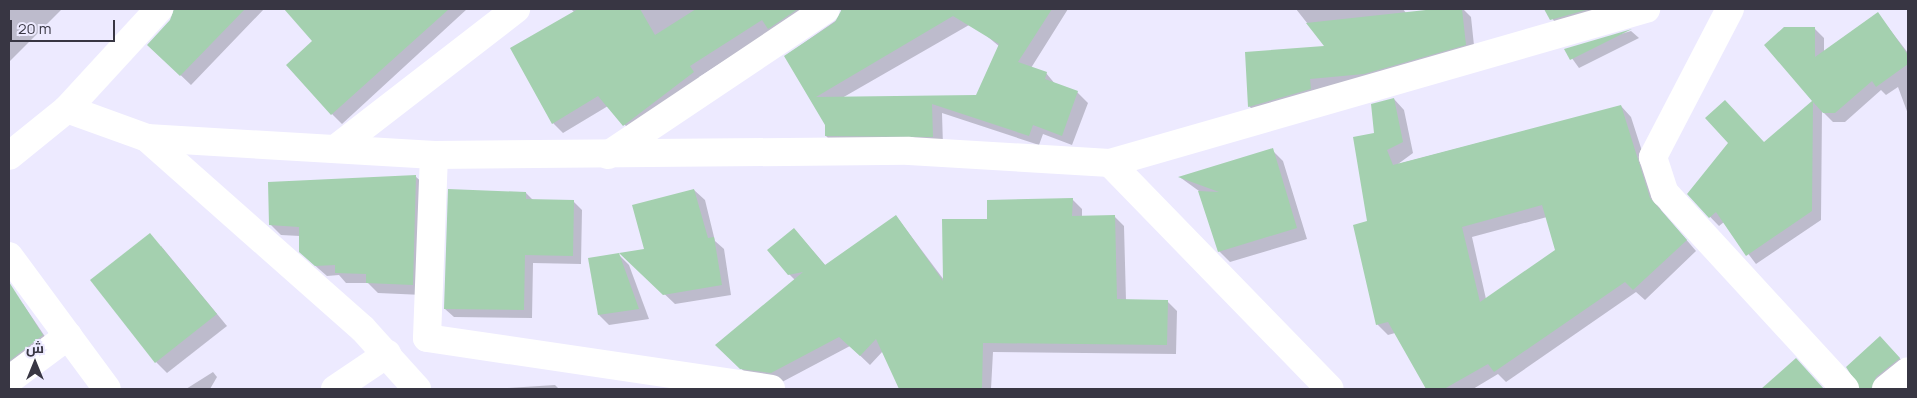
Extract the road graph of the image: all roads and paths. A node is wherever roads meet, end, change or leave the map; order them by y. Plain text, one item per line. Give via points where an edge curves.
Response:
1 (159, 9) edge
2 (516, 9) edge
3 (826, 9) edge
4 (1646, 9) edge
5 (1730, 9) edge
6 (67, 110) junction
7 (147, 138) junction
8 (335, 149) junction
9 (434, 155) junction
10 (608, 155) junction
11 (9, 156) edge
12 (1110, 163) junction
13 (9, 256) edge
14 (68, 336) junction
15 (387, 354) junction
16 (1908, 371) edge
17 (9, 380) edge
18 (107, 389) edge
19 (335, 389) edge
20 (417, 389) edge
21 (771, 389) edge
22 (1330, 389) edge
23 (1845, 389) edge
24 (1886, 389) edge

1 - 6 street
2 - 8 street
3 - 10 street
4 - 12 street
5 - 23 street via 1653,157 1666,193
6 - 7 street
6 - 11 street
7 - 8 street
7 - 15 street
8 - 9 street
9 - 10 street
9 - 21 street via 426,338
10 - 12 street via 909,151
12 - 22 street
13 - 14 street
14 - 17 street
14 - 18 street
15 - 19 street
15 - 20 street
16 - 24 street

